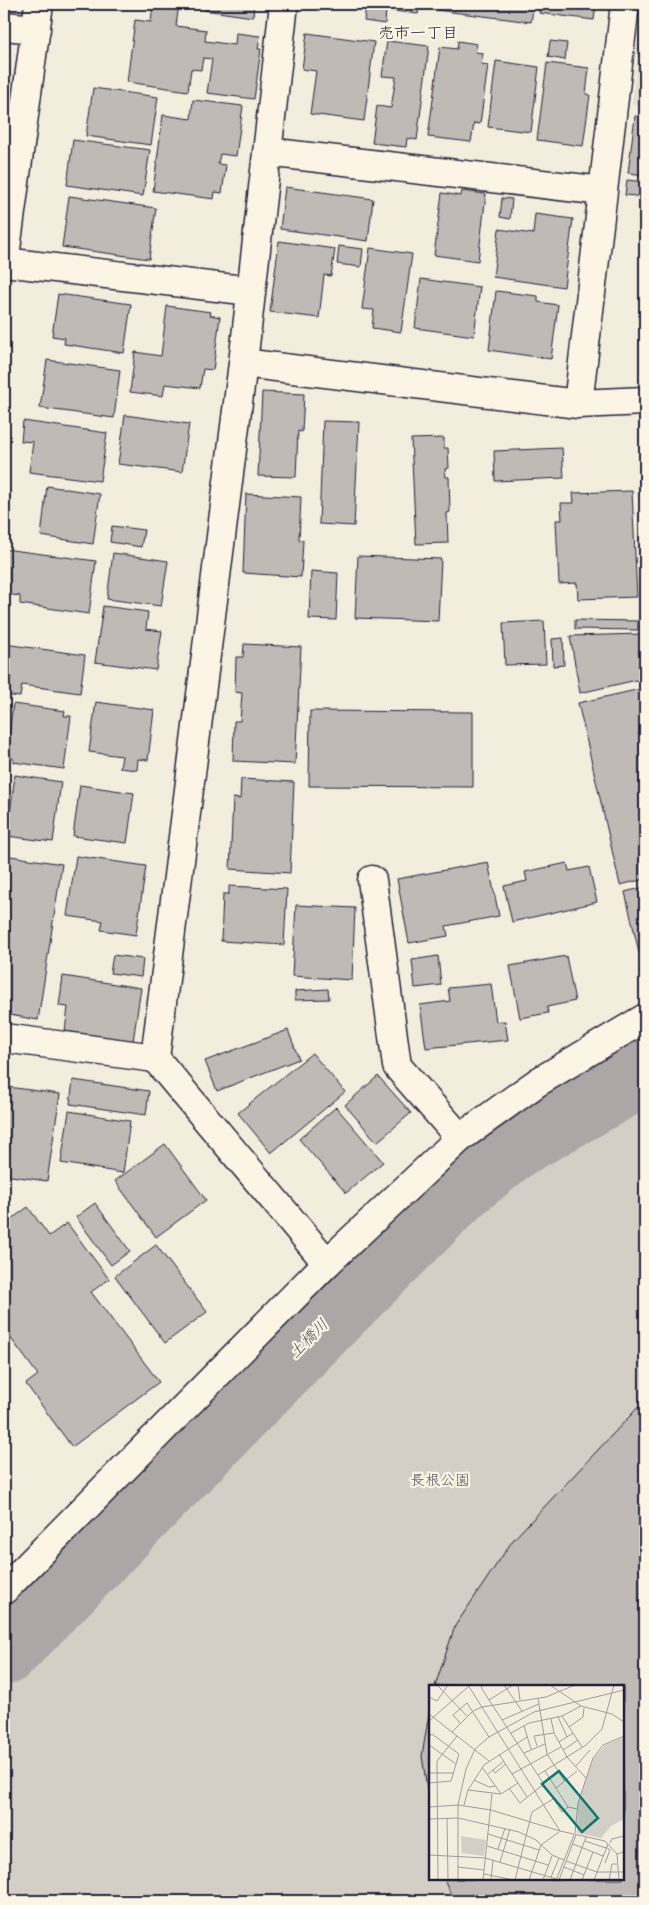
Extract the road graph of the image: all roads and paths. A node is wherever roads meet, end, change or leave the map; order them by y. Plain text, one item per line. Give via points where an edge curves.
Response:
1 (284, 4) edge
2 (625, 4) edge
3 (37, 17) edge
4 (4, 26) edge
5 (267, 152) junction
6 (603, 191) junction
7 (4, 263) edge
8 (251, 291) junction
9 (243, 363) junction
10 (645, 401) edge
11 (578, 404) junction
12 (372, 880) dead end
13 (645, 1018) edge
14 (4, 1038) edge
15 (155, 1058) junction
16 (460, 1138) junction
17 (327, 1264) junction
18 (4, 1590) edge

1 - 5 street
2 - 6 street
3 - 4 street
3 - 7 street
5 - 6 street
5 - 8 street
6 - 11 street
7 - 8 street
8 - 9 street
9 - 11 street
9 - 15 street
10 - 11 street
12 - 16 street via 397,1066
13 - 16 street via 538,1082
14 - 15 street
15 - 17 street
16 - 17 street
17 - 18 street

